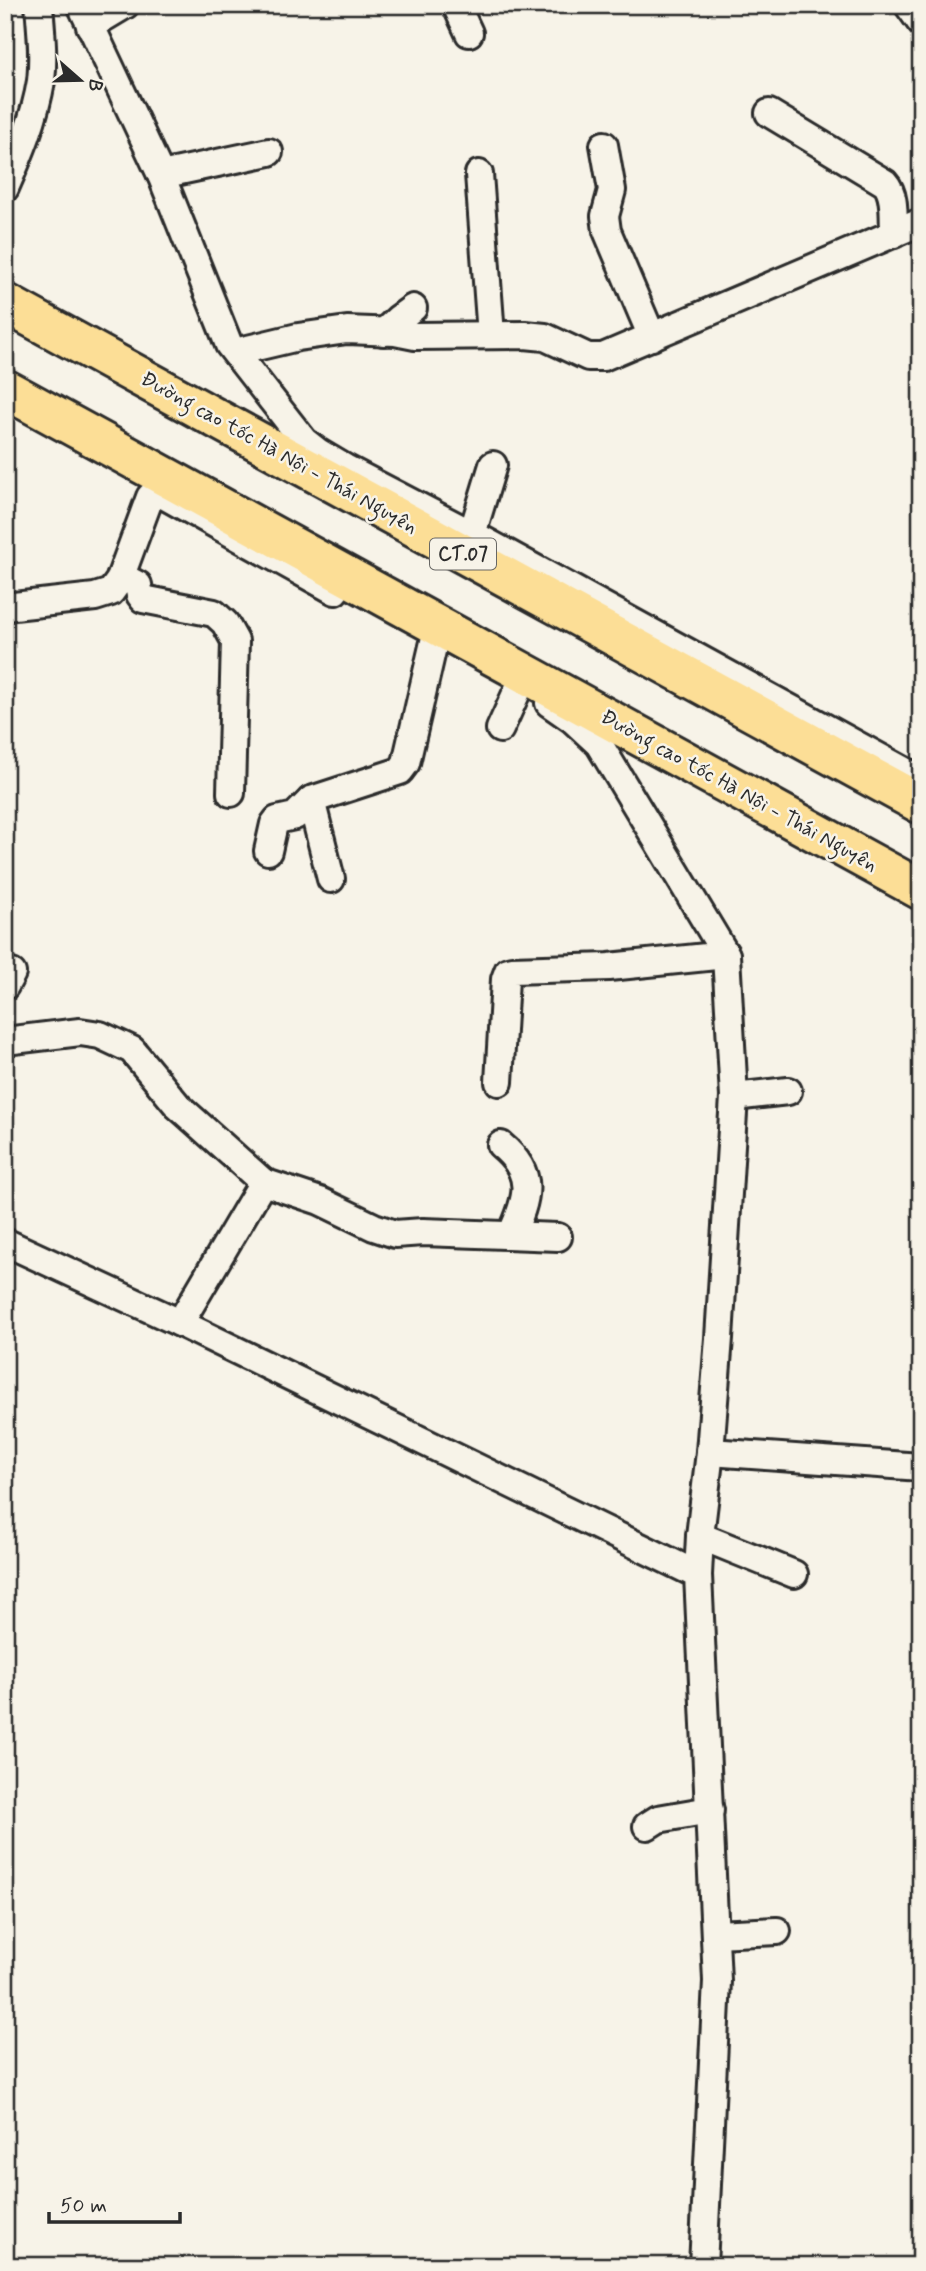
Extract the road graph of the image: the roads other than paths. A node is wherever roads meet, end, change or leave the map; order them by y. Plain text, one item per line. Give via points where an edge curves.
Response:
1 (39, 5) edge
2 (125, 5) edge
3 (456, 5) edge
4 (908, 5) edge
5 (86, 15) edge
6 (921, 23) edge
7 (469, 33) dead end
8 (769, 113) dead end
9 (604, 145) dead end
10 (269, 152) dead end
11 (479, 174) dead end
12 (161, 176) junction
13 (5, 188) edge
14 (921, 222) edge
15 (894, 234) junction
16 (5, 303) edge
17 (412, 308) dead end
18 (384, 331) junction
19 (491, 335) junction
20 (652, 337) junction
21 (235, 352) junction
22 (5, 389) edge
23 (493, 465) dead end
24 (472, 534) junction
25 (121, 576) junction
26 (5, 607) edge
27 (434, 642) junction
28 (520, 685) junction
29 (500, 729) dead end
30 (921, 780) edge
31 (231, 793) dead end
32 (311, 800) junction
33 (921, 804) edge
34 (268, 851) dead end
35 (331, 879) dead end
36 (921, 890) edge
37 (726, 955) junction
38 (5, 1041) edge
39 (499, 1082) dead end
40 (788, 1091) dead end
41 (734, 1097) junction
42 (500, 1145) dead end
43 (262, 1182) junction
44 (511, 1235) junction
45 (558, 1237) dead end
46 (5, 1242) edge
47 (180, 1323) junction
48 (710, 1452) junction
49 (921, 1467) edge
50 (700, 1536) junction
51 (794, 1574) dead end
52 (698, 1575) junction
53 (710, 1810) junction
54 (647, 1826) dead end
55 (776, 1931) dead end
56 (715, 1934) junction
57 (703, 2266) edge

1 - 13 street via 41,81
2 - 5 street
3 - 7 street
4 - 6 street
5 - 12 street
8 - 15 street via 885,183 892,196
9 - 20 street via 612,190 605,216 607,231
10 - 12 street
11 - 19 street
12 - 21 street
14 - 15 street
15 - 20 street
16 - 33 highway, Đường cao tốc Hà Nội - Thái Nguyên / CT.07
17 - 18 street
18 - 19 street via 415,336
18 - 21 street via 347,330
19 - 20 street via 545,337 587,357 603,357
21 - 24 street via 304,441 318,452
22 - 36 highway, Đường cao tốc Hà Nội - Thái Nguyên
23 - 24 street
24 - 30 street
25 - 26 street via 111,592 95,597
25 - 27 street via 150,497 159,494
25 - 31 street via 138,584 144,599 214,613 235,641
27 - 28 street
27 - 32 street via 406,764 400,771
28 - 29 street
28 - 37 street via 572,719 599,744
32 - 34 street via 295,816 274,824
32 - 35 street
37 - 39 street via 508,971
37 - 41 street
38 - 43 street via 80,1032 100,1035 132,1050 178,1107
40 - 41 street
41 - 48 street
42 - 44 street via 522,1169 527,1192
43 - 44 street via 395,1234
43 - 47 street
44 - 45 street
46 - 47 street
47 - 52 street
48 - 49 street
48 - 50 street
50 - 51 street
50 - 52 street
52 - 53 street
53 - 54 street via 658,1819
53 - 56 street
55 - 56 street
56 - 57 street via 717,1981

